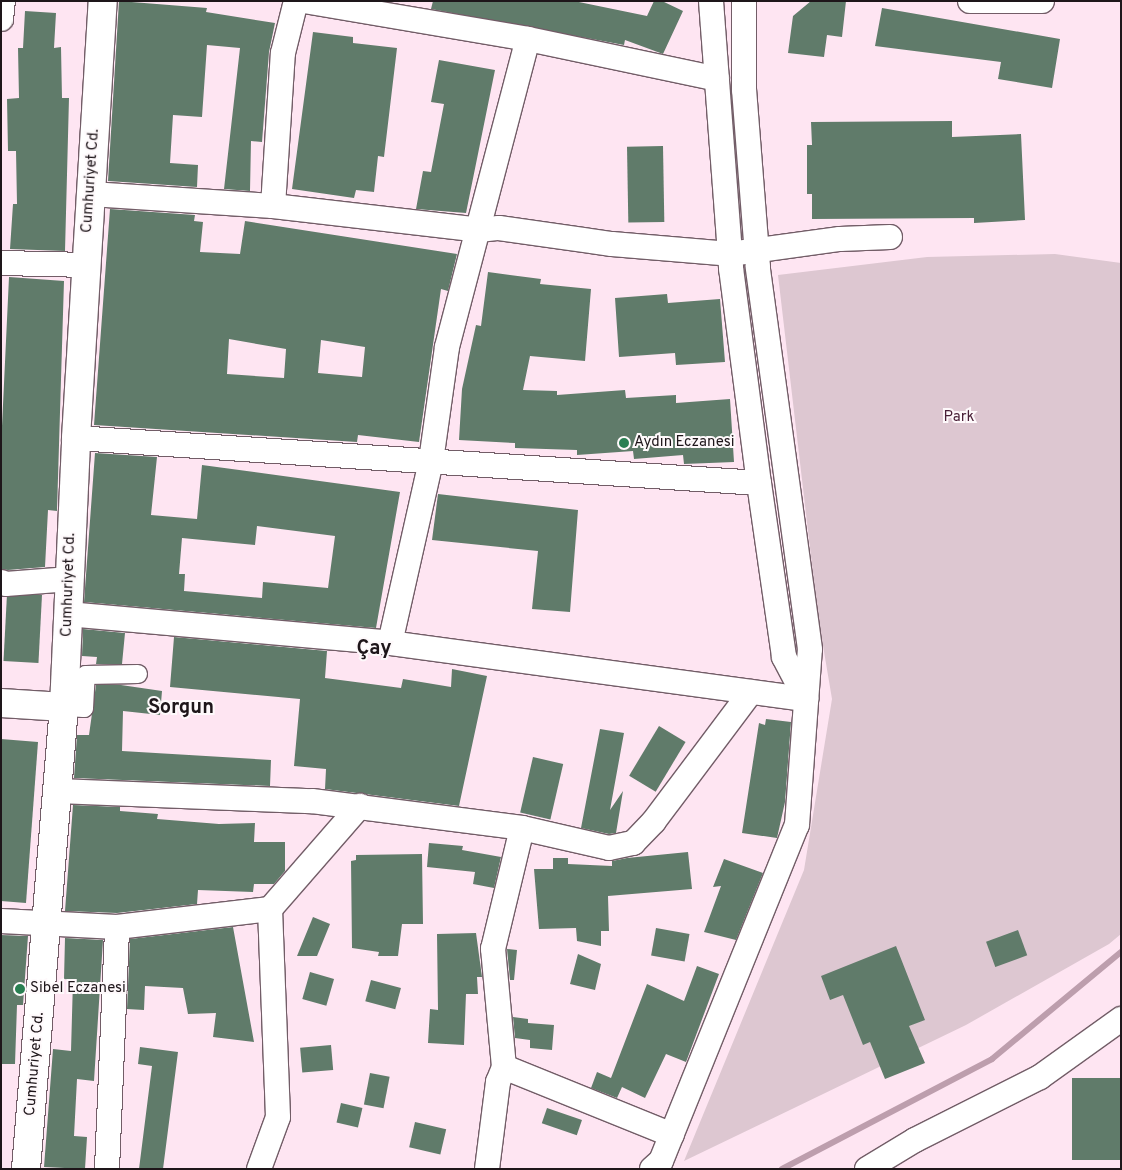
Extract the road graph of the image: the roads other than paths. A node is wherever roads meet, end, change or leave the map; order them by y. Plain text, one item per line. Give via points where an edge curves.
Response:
1 (3, 1) edge
2 (103, 1) edge
3 (296, 1) edge
4 (304, 1) edge
5 (712, 1) edge
6 (744, 1) edge
7 (1042, 1) edge
8 (972, 2) edge
9 (1, 18) edge
10 (528, 39) junction
11 (717, 78) junction
12 (91, 194) junction
13 (273, 206) junction
14 (479, 230) junction
15 (890, 237) dead end
16 (757, 251) junction
17 (730, 254) junction
18 (1, 263) edge
19 (86, 265) junction
20 (76, 438) junction
21 (431, 461) junction
22 (759, 483) junction
23 (70, 579) junction
24 (1, 582) edge
25 (68, 614) junction
26 (390, 643) junction
27 (138, 674) dead end
28 (750, 692) junction
29 (806, 699) junction
30 (1, 703) edge
31 (64, 707) junction
32 (58, 790) junction
33 (360, 806) junction
34 (522, 828) junction
35 (270, 909) junction
36 (1, 920) edge
37 (47, 922) junction
38 (117, 927) junction
39 (1121, 1019) edge
40 (504, 1067) junction
41 (672, 1135) junction
42 (658, 1166) edge
43 (26, 1169) edge
44 (107, 1169) edge
45 (260, 1169) edge
46 (487, 1169) edge
47 (867, 1169) edge

1 - 9 street
2 - 12 main road, Cumhuriyet Cd.
3 - 13 street via 283,53
4 - 10 street
5 - 11 street
6 - 16 street via 744,90
7 - 8 street
10 - 11 street
10 - 14 street
11 - 17 street
12 - 13 street
12 - 19 main road, Cumhuriyet Cd.
13 - 14 street
14 - 17 street via 499,228 612,244
14 - 21 street via 447,347
15 - 16 street via 840,239
16 - 17 street
16 - 29 street via 810,649
17 - 22 street
18 - 19 street
19 - 20 main road, Cumhuriyet Cd.
20 - 21 street
20 - 23 main road, Cumhuriyet Cd.
21 - 22 street
21 - 26 street
22 - 29 street via 784,657
23 - 24 street
23 - 25 main road, Cumhuriyet Cd.
25 - 26 street
25 - 31 main road, Cumhuriyet Cd.
26 - 28 street
27 - 31 street via 86,675 84,708
28 - 29 street
28 - 34 street via 654,821 633,843 609,848
29 - 41 street via 797,825
30 - 31 main road
31 - 32 main road, Cumhuriyet Cd.
32 - 33 street
32 - 37 main road, Cumhuriyet Cd.
33 - 34 street
33 - 35 street
34 - 40 street via 494,949
35 - 38 street
35 - 45 street via 278,1117
36 - 37 street
37 - 38 street
37 - 43 main road, Cumhuriyet Cd.
38 - 44 street
39 - 47 street via 1040,1077 915,1140
40 - 41 street
40 - 46 street via 498,1082
41 - 42 street

